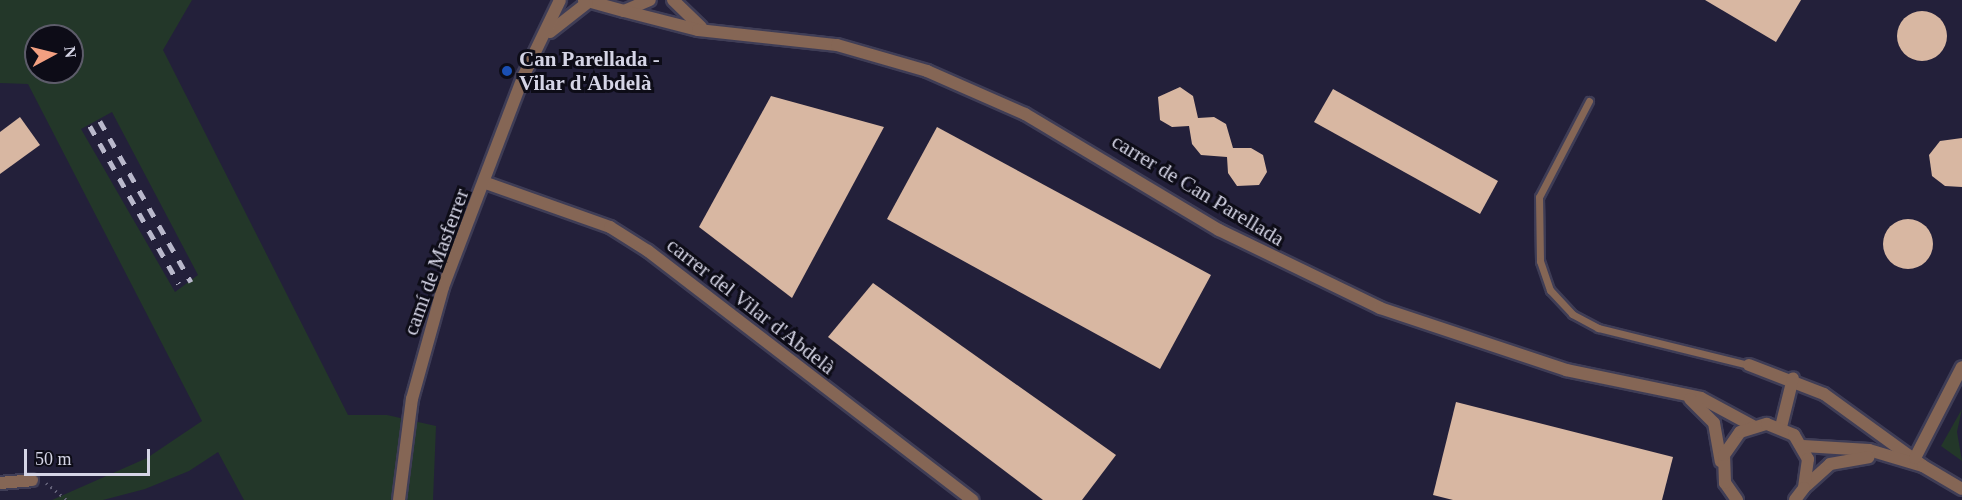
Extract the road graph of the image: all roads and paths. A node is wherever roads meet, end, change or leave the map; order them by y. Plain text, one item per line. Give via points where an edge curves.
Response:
1 (560, 0) edge
2 (650, 0) edge
3 (673, 0) edge
4 (585, 1) edge
5 (624, 11) junction
6 (734, 36) junction
7 (540, 45) junction
8 (1589, 101) dead end
9 (486, 183) junction
10 (1749, 365) joint
11 (1962, 367) edge
12 (1793, 378) junction
13 (1679, 392) junction
14 (1753, 426) junction
15 (1782, 427) junction
16 (1803, 446) junction
17 (1894, 457) junction
18 (1919, 462) junction
19 (1722, 469) junction
20 (32, 480) joint
21 (0, 483) edge
22 (1804, 488) junction
23 (1962, 489) edge
24 (1733, 498) edge
25 (67, 500) edge
26 (399, 500) edge
27 (972, 500) edge
28 (1795, 500) edge

1 - 7 street, camí de Masferrer
2 - 5 street
3 - 6 street, carrer de Can Parellada via 701,27
4 - 5 street, carrer de Can Parellada
4 - 7 street, camí de Masferrer
5 - 6 street, carrer de Can Parellada
6 - 13 street, carrer de Can Parellada via 837,45 927,70 1035,119 1219,230 1380,308 1566,370
7 - 9 street, camí de Masferrer via 523,77
8 - 10 lane via 1539,197 1540,261 1550,290 1572,314 1598,328
9 - 26 street, camí de Masferrer via 443,287 412,399
9 - 27 street, carrer del Vilar d'Abdelà via 610,227 648,251
10 - 12 street
11 - 18 street
12 - 15 street
12 - 18 street
13 - 14 street, carrer de Can Parellada
13 - 19 street via 1714,423
14 - 15 street
14 - 19 street via 1731,442
15 - 16 street
16 - 17 street
16 - 22 street via 1809,474
17 - 18 street
17 - 22 street via 1850,458 1830,464
18 - 23 street
19 - 24 street
20 - 21 street
20 - 25 path via 56,486
22 - 28 street

